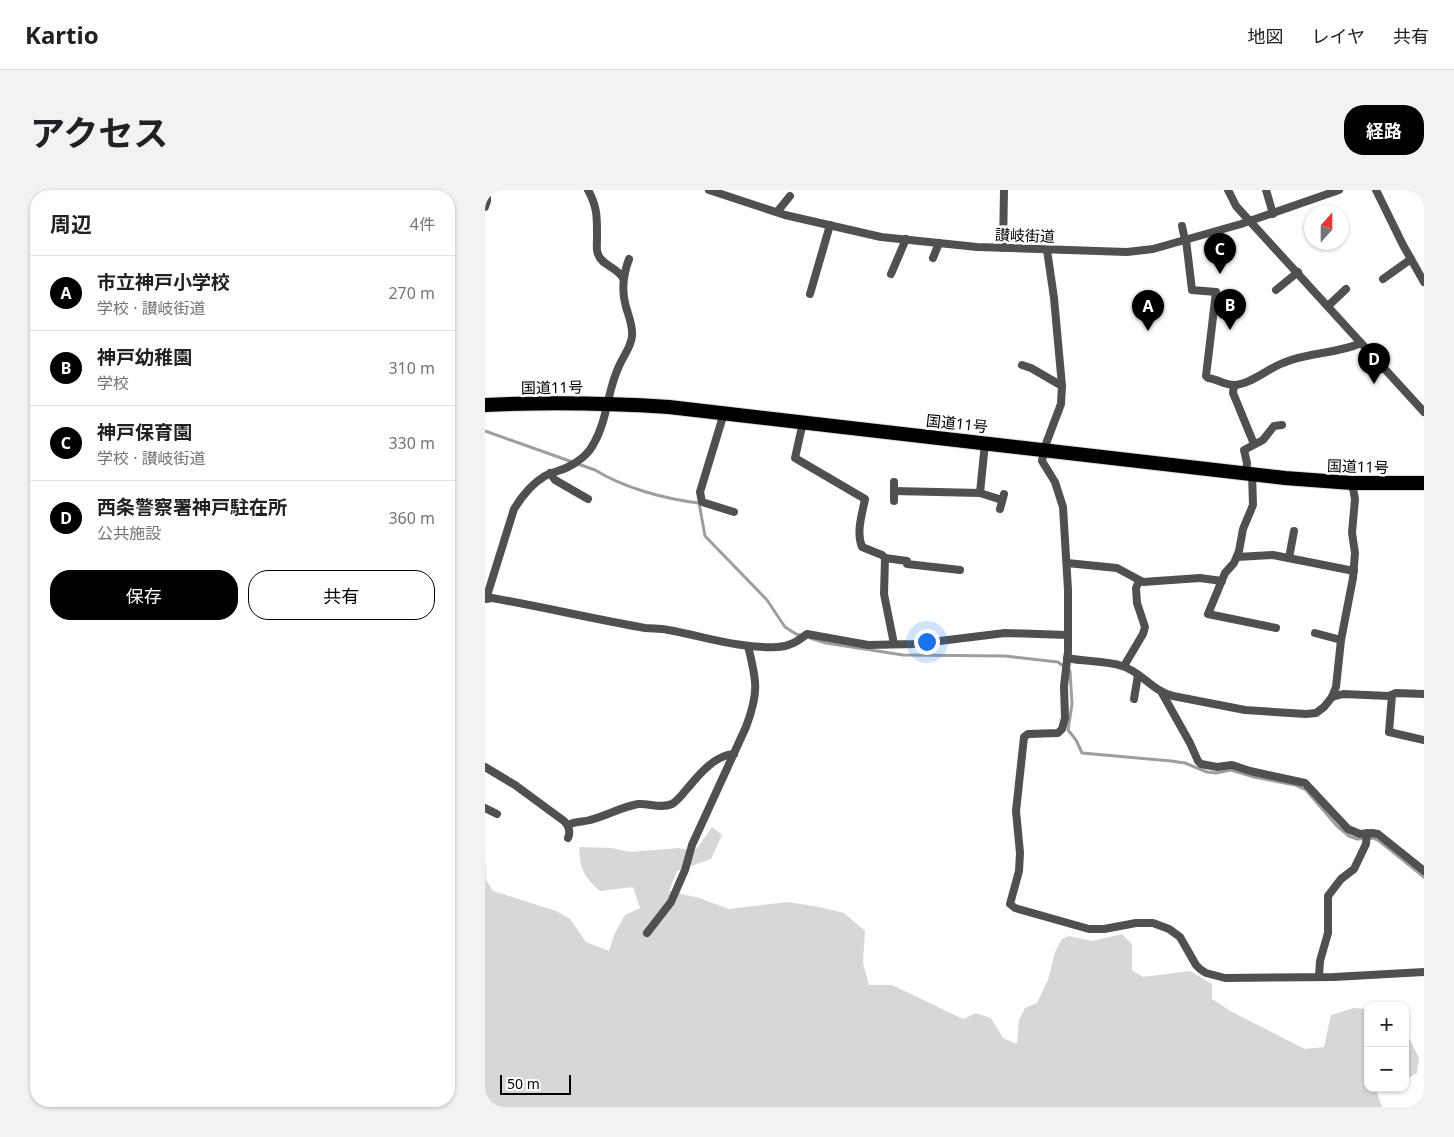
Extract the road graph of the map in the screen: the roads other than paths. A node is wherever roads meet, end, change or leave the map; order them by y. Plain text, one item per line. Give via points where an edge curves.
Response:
1 (487, 190) edge
2 (588, 190) edge
3 (709, 190) edge
4 (1004, 190) edge
5 (1228, 190) edge
6 (1266, 190) edge
7 (1339, 190) edge
8 (1377, 190) edge
9 (1329, 192) edge
10 (790, 196) dead end
11 (485, 207) edge
12 (777, 212) junction
13 (1273, 214) junction
14 (1251, 221) junction
15 (830, 225) junction
16 (1182, 226) dead end
17 (906, 240) junction
18 (1185, 240) junction
19 (939, 243) junction
20 (1003, 248) junction
21 (1047, 250) junction
22 (933, 258) dead end
23 (629, 259) dead end
24 (1411, 260) junction
25 (1297, 272) junction
26 (891, 274) dead end
27 (623, 278) junction
28 (1383, 280) dead end
29 (1424, 282) edge
30 (1347, 289) dead end
31 (1276, 290) dead end
32 (810, 294) dead end
33 (1328, 306) junction
34 (1361, 343) junction
35 (1021, 365) dead end
36 (1234, 384) junction
37 (1062, 386) junction
38 (607, 403) junction
39 (485, 405) edge
40 (1424, 412) edge
41 (724, 413) junction
42 (803, 422) junction
43 (1282, 425) dead end
44 (985, 443) junction
45 (1254, 444) junction
46 (1044, 449) junction
47 (550, 473) junction
48 (1249, 474) junction
49 (894, 482) dead end
50 (1352, 483) junction
51 (1424, 483) edge
52 (894, 491) junction
53 (941, 492) junction
54 (980, 493) junction
55 (588, 499) dead end
56 (895, 501) dead end
57 (941, 501) dead end
58 (1000, 509) dead end
59 (734, 512) dead end
60 (1294, 531) dead end
61 (1237, 557) junction
62 (885, 558) junction
63 (1289, 558) junction
64 (1067, 563) junction
65 (960, 570) dead end
66 (1354, 571) junction
67 (1222, 581) junction
68 (1139, 582) junction
69 (485, 599) edge
70 (1276, 628) dead end
71 (1315, 633) dead end
72 (1067, 635) junction
73 (1341, 640) junction
74 (894, 644) junction
75 (748, 646) junction
76 (1067, 658) junction
77 (1124, 666) junction
78 (1138, 675) junction
79 (1162, 693) junction
80 (1424, 694) edge
81 (1392, 695) junction
82 (1332, 697) junction
83 (1134, 699) dead end
84 (1424, 740) edge
85 (734, 754) junction
86 (485, 767) edge
87 (485, 808) edge
88 (497, 814) dead end
89 (568, 825) junction
90 (1367, 834) junction
91 (568, 838) dead end
92 (1424, 871) edge
93 (647, 933) dead end
94 (1424, 972) edge
95 (1319, 976) junction

1 - 11 street
2 - 27 street via 595,203 597,253
3 - 12 street, 讃岐街道
4 - 20 street
5 - 14 street via 1236,206
6 - 13 street
7 - 9 street, 讃岐街道
8 - 24 street
9 - 13 street, 讃岐街道
10 - 12 street
12 - 15 street, 讃岐街道
13 - 14 street, 讃岐街道
14 - 18 street, 讃岐街道
14 - 25 street
15 - 17 street, 讃岐街道
15 - 32 street
16 - 18 street
17 - 19 street, 讃岐街道
17 - 26 street
18 - 21 street, 讃岐街道 via 1141,252
18 - 36 street via 1192,290 1215,292 1206,376
19 - 20 street, 讃岐街道
19 - 22 street
20 - 21 street, 讃岐街道
21 - 37 street
23 - 27 street
24 - 28 street
24 - 29 street
25 - 31 street
25 - 33 street
27 - 38 street via 623,296 632,338 613,378
30 - 33 street
33 - 34 street
34 - 36 street via 1283,362
34 - 40 street
35 - 37 street
36 - 45 street via 1233,393
37 - 46 street via 1061,404
38 - 39 highway, 国道11号
38 - 41 highway, 国道11号
38 - 47 street via 601,428 587,454 566,468
41 - 42 highway, 国道11号
41 - 59 street via 700,492 702,502
42 - 44 highway, 国道11号
42 - 62 street via 795,458 865,499 859,531 862,547
43 - 45 street via 1274,426 1267,437
44 - 46 highway, 国道11号
44 - 54 street
45 - 48 street via 1244,450
46 - 48 highway, 国道11号
46 - 64 street via 1042,461 1055,482 1063,507
47 - 55 street via 555,480
47 - 69 street via 531,487 514,509
48 - 50 highway, 国道11号
48 - 61 street via 1253,505
49 - 52 street
50 - 51 highway, 国道11号
50 - 66 street via 1355,499 1352,533
52 - 53 street
52 - 56 street
53 - 54 street
53 - 57 street
54 - 58 street via 1003,497
60 - 63 street
61 - 63 street via 1273,555
61 - 67 street
62 - 65 street
62 - 74 street via 884,594
63 - 66 street
64 - 68 street via 1117,568
64 - 72 street
66 - 73 street
67 - 68 street via 1200,578
67 - 70 street via 1208,614
68 - 77 street via 1137,603 1145,627
69 - 75 street
71 - 73 street
72 - 74 street via 1005,633
72 - 76 street
73 - 82 street
74 - 75 street via 868,645 807,634 788,646
75 - 85 street via 757,682 756,695
76 - 77 street
76 - 95 street via 1062,729 1058,733 1029,734 1024,738 1016,811 1021,853 1010,904 1089,929 1136,922 1153,923 1180,937 1196,965 1217,977
77 - 78 street
78 - 79 street
78 - 83 street
79 - 82 street via 1245,710 1306,714 1316,713
79 - 90 street via 1201,764 1217,768 1232,765 1305,783 1348,829
80 - 81 street
81 - 82 street via 1343,694
81 - 84 street via 1389,732
85 - 89 street via 718,759 674,803 665,806 640,804
85 - 93 street via 692,845 671,902
86 - 89 street
87 - 88 street
89 - 91 street
90 - 92 street via 1383,837
90 - 95 street via 1366,844 1354,869 1341,878 1328,896 1328,933
94 - 95 street

